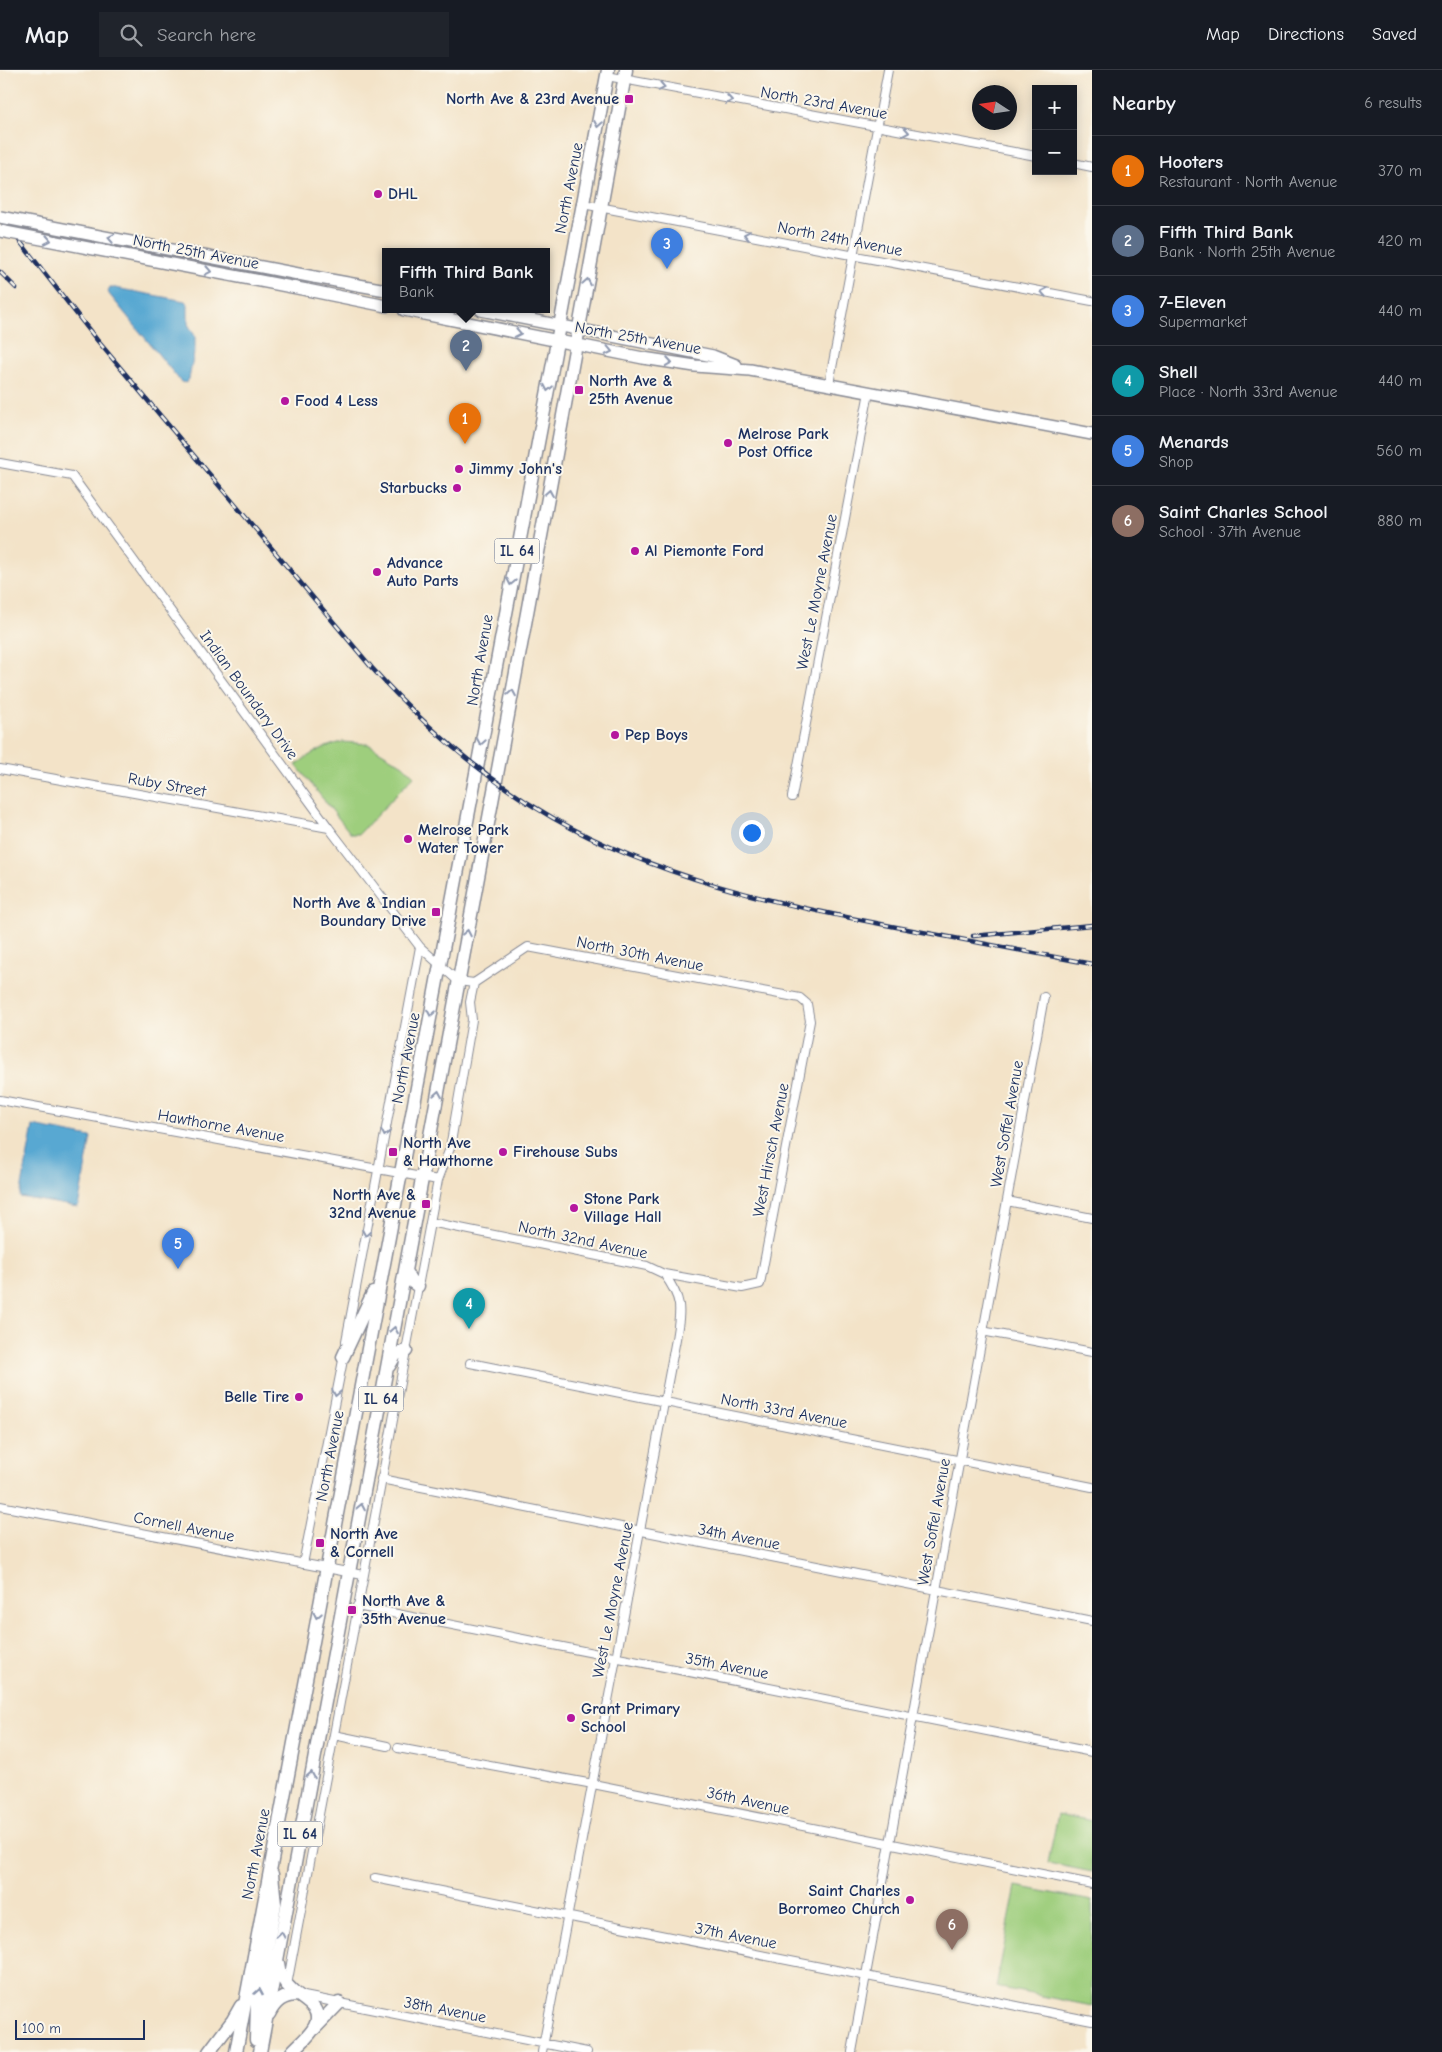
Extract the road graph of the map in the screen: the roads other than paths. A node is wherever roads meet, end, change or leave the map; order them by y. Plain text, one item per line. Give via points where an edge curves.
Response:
1 (888, 70) edge
2 (607, 73) edge
3 (625, 75) edge
4 (878, 127) junction
5 (1032, 155) edge
6 (1077, 164) edge
7 (1092, 167) edge
8 (583, 204) junction
9 (601, 207) junction
10 (0, 217) edge
11 (0, 231) edge
12 (853, 256) junction
13 (382, 289) edge
14 (1092, 301) edge
15 (382, 305) edge
16 (419, 313) edge
17 (496, 313) edge
18 (560, 326) junction
19 (578, 330) junction
20 (558, 341) junction
21 (576, 344) junction
22 (750, 370) junction
23 (829, 384) junction
24 (868, 392) junction
25 (1092, 434) edge
26 (534, 462) junction
27 (0, 463) edge
28 (554, 466) junction
29 (520, 537) junction
30 (540, 541) junction
31 (0, 769) edge
32 (792, 797) dead end
33 (329, 828) junction
34 (420, 947) junction
35 (440, 965) junction
36 (458, 981) junction
37 (474, 983) junction
38 (1044, 997) dead end
39 (810, 1021) joint
40 (0, 1100) edge
41 (378, 1168) junction
42 (401, 1172) junction
43 (422, 1176) junction
44 (438, 1180) junction
45 (1007, 1201) junction
46 (1092, 1218) edge
47 (430, 1222) junction
48 (384, 1262) junction
49 (405, 1271) junction
50 (664, 1274) junction
51 (760, 1284) joint
52 (418, 1286) junction
53 (982, 1331) junction
54 (410, 1352) junction
55 (1092, 1352) edge
56 (343, 1357) junction
57 (470, 1363) dead end
58 (386, 1371) junction
59 (664, 1401) junction
60 (959, 1461) junction
61 (382, 1479) junction
62 (1092, 1487) edge
63 (0, 1506) edge
64 (640, 1531) junction
65 (303, 1564) junction
66 (326, 1568) junction
67 (348, 1572) junction
68 (364, 1575) junction
69 (936, 1590) junction
70 (358, 1606) junction
71 (1092, 1621) edge
72 (616, 1658) junction
73 (913, 1717) junction
74 (334, 1735) junction
75 (387, 1746) dead end
76 (398, 1748) dead end
77 (1092, 1752) edge
78 (593, 1784) junction
79 (890, 1844) junction
80 (270, 1865) junction
81 (375, 1878) dead end
82 (1092, 1884) edge
83 (568, 1916) junction
84 (277, 1958) junction
85 (866, 1976) junction
86 (290, 1992) junction
87 (246, 1995) junction
88 (339, 2003) junction
89 (266, 2021) junction
90 (1092, 2021) edge
91 (310, 2033) junction
92 (543, 2048) edge
93 (209, 2052) edge
94 (236, 2052) edge
95 (258, 2052) edge
96 (292, 2052) edge
97 (587, 2052) edge
98 (852, 2052) edge

1 - 4 street
2 - 3 street, North 23rd Avenue
2 -> 8 main road, North Avenue / IL 64
3 -> 4 street, North 23rd Avenue via 644,83
3 - 9 main road, IL 64
4 -> 5 street, North 23rd Avenue
4 - 12 street
6 - 7 street
8 - 9 street, North 24th Avenue
8 - 18 main road, North Avenue / IL 64
12 -> 9 street, North 24th Avenue
19 -> 9 main road, IL 64
13 -> 10 main road, North 25th Avenue, bridge
11 -> 15 main road, North 25th Avenue, bridge
14 -> 12 street, North 24th Avenue
12 - 23 street
16 -> 20 main road, North 25th Avenue
17 - 18 main road, North 25th Avenue
18 - 19 main road, North 25th Avenue
18 - 20 main road, North Avenue / IL 64
19 - 21 main road, IL 64
19 - 22 main road, North 25th Avenue via 712,356
20 - 21 main road, North 25th Avenue
20 -> 26 main road, North Avenue / IL 64
21 -> 22 main road, North 25th Avenue via 695,366
21 - 28 main road, IL 64
22 - 23 main road, North 25th Avenue
23 - 24 main road, North 25th Avenue
24 - 25 main road, North 25th Avenue
24 - 32 street, West Le Moyne Avenue
26 - 28 main road
26 - 29 main road, North Avenue / IL 64
27 - 33 street, Indian Boundary Drive via 72,476
30 -> 28 main road, IL 64
29 - 30 main road
29 -> 35 main road, North Avenue / IL 64
36 -> 30 main road, IL 64
31 - 33 street, Ruby Street
33 - 34 street, Indian Boundary Drive
34 - 35 street, Indian Boundary Drive
34 -> 41 street, North Avenue
35 - 36 street, Indian Boundary Drive
35 -> 42 main road, North Avenue / IL 64
36 - 37 street
43 -> 36 main road, IL 64
37 - 39 street, North 30th Avenue via 528,947 800,998 807,1004
37 - 44 street via 470,1002 472,1020 450,1148
38 - 45 street, West Soffel Avenue
39 - 51 street, West Hirsch Avenue
40 - 41 street, Hawthorne Avenue
41 - 42 street, Hawthorne Avenue
41 -> 56 street, North Avenue
42 - 43 street, Hawthorne Avenue
42 - 48 main road, North Avenue / IL 64
43 - 44 street, Hawthorne Avenue
43 - 49 main road, IL 64
44 - 47 street
45 - 46 street
45 - 53 street, West Soffel Avenue
47 - 50 street, North 32nd Avenue via 647,1266
47 - 52 street
48 - 56 main road
48 - 66 main road, North Avenue / IL 64
49 - 52 main road
58 -> 49 main road, IL 64
50 - 51 street, North 32nd Avenue via 742,1288
50 - 59 street, West Le Moyne Avenue via 675,1289 681,1309
52 - 54 street
53 - 55 street
53 - 60 street, West Soffel Avenue
54 - 58 main road via 396,1354
54 - 61 street
56 -> 65 street, North Avenue
57 - 59 street, North 33rd Avenue
67 -> 58 main road, IL 64
59 - 60 street, North 33rd Avenue
59 - 64 street, West Le Moyne Avenue
60 - 62 street, North 33rd Avenue
60 - 69 street, West Soffel Avenue
61 - 64 street, 34th Avenue
61 - 68 street
63 - 65 street, Cornell Avenue
64 - 69 street, 34th Avenue
64 - 72 street, West Le Moyne Avenue
65 - 66 street, Cornell Avenue
66 - 67 street, Cornell Avenue
66 -> 80 main road, North Avenue / IL 64
67 - 68 street, Cornell Avenue
84 -> 67 main road, IL 64
68 - 70 street
69 - 71 street, 34th Avenue
69 - 73 street, West Soffel Avenue
70 - 72 street, 35th Avenue
70 - 74 street
72 - 73 street, 35th Avenue
72 - 78 street, West Le Moyne Avenue
73 - 77 street, 35th Avenue
73 - 79 street, West Soffel Avenue
74 - 75 street
74 - 86 street
76 - 78 street, 36th Avenue
78 - 79 street, 36th Avenue
78 - 83 street, West Le Moyne Avenue
79 - 82 street, 36th Avenue
79 - 85 street, West Soffel Avenue
80 - 87 main road, North Avenue / IL 64
95 -> 80 main road via 257,2004 275,1904
81 - 83 street, 37th Avenue
83 - 85 street, 37th Avenue
83 - 92 street, West Le Moyne Avenue
84 - 86 main road
84 - 89 main road, IL 64
85 - 90 street, 37th Avenue
85 - 98 street, West Soffel Avenue
86 - 88 street, 38th Avenue
86 - 89 main road via 278,2001
86 - 91 main road via 311,2004 315,2010 316,2024
87 - 93 main road via 233,2020
87 - 94 main road, North Avenue / IL 64
88 - 91 main road
88 - 92 street, 38th Avenue
89 - 95 main road, IL 64
91 - 96 main road
92 - 97 street, 38th Avenue

